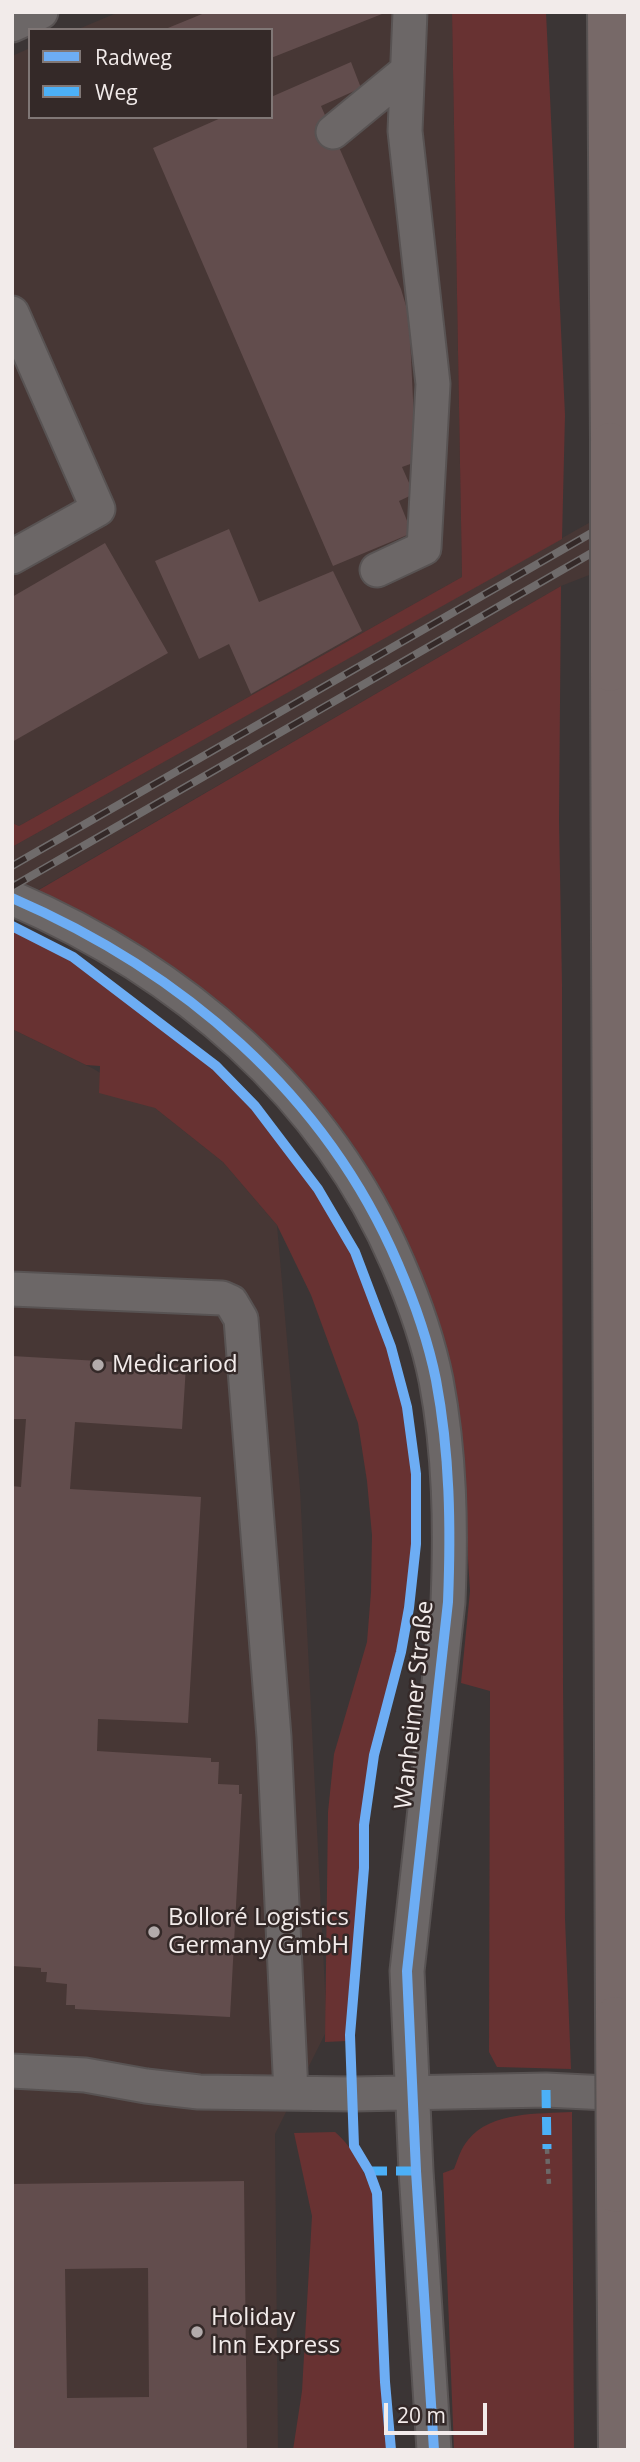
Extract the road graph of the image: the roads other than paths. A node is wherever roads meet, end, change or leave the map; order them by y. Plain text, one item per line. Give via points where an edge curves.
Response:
1 (41, 12) edge
2 (410, 12) edge
3 (607, 12) edge
4 (12, 24) edge
5 (407, 71) junction
6 (333, 132) dead end
7 (12, 313) edge
8 (12, 557) edge
9 (377, 570) dead end
10 (24, 903) edge
11 (12, 1289) edge
12 (12, 2071) edge
13 (412, 2092) junction
14 (291, 2093) junction
15 (628, 2094) edge
16 (434, 2450) edge
17 (618, 2450) edge

1 - 4 street
2 - 5 street
3 - 17 highway, bridge
5 - 6 street
5 - 9 street via 405,131 433,384 425,534 424,548
7 - 8 street via 98,509
10 - 13 street, Wanheimer Straße via 108,946 197,1004 280,1081 360,1188 409,1289 444,1428 450,1547 447,1615 407,1971
11 - 14 street via 222,1298 231,1302 242,1319 274,1737
12 - 14 street via 85,2075 199,2092
13 - 14 street
13 - 15 street
13 - 16 street, Wanheimer Straße

